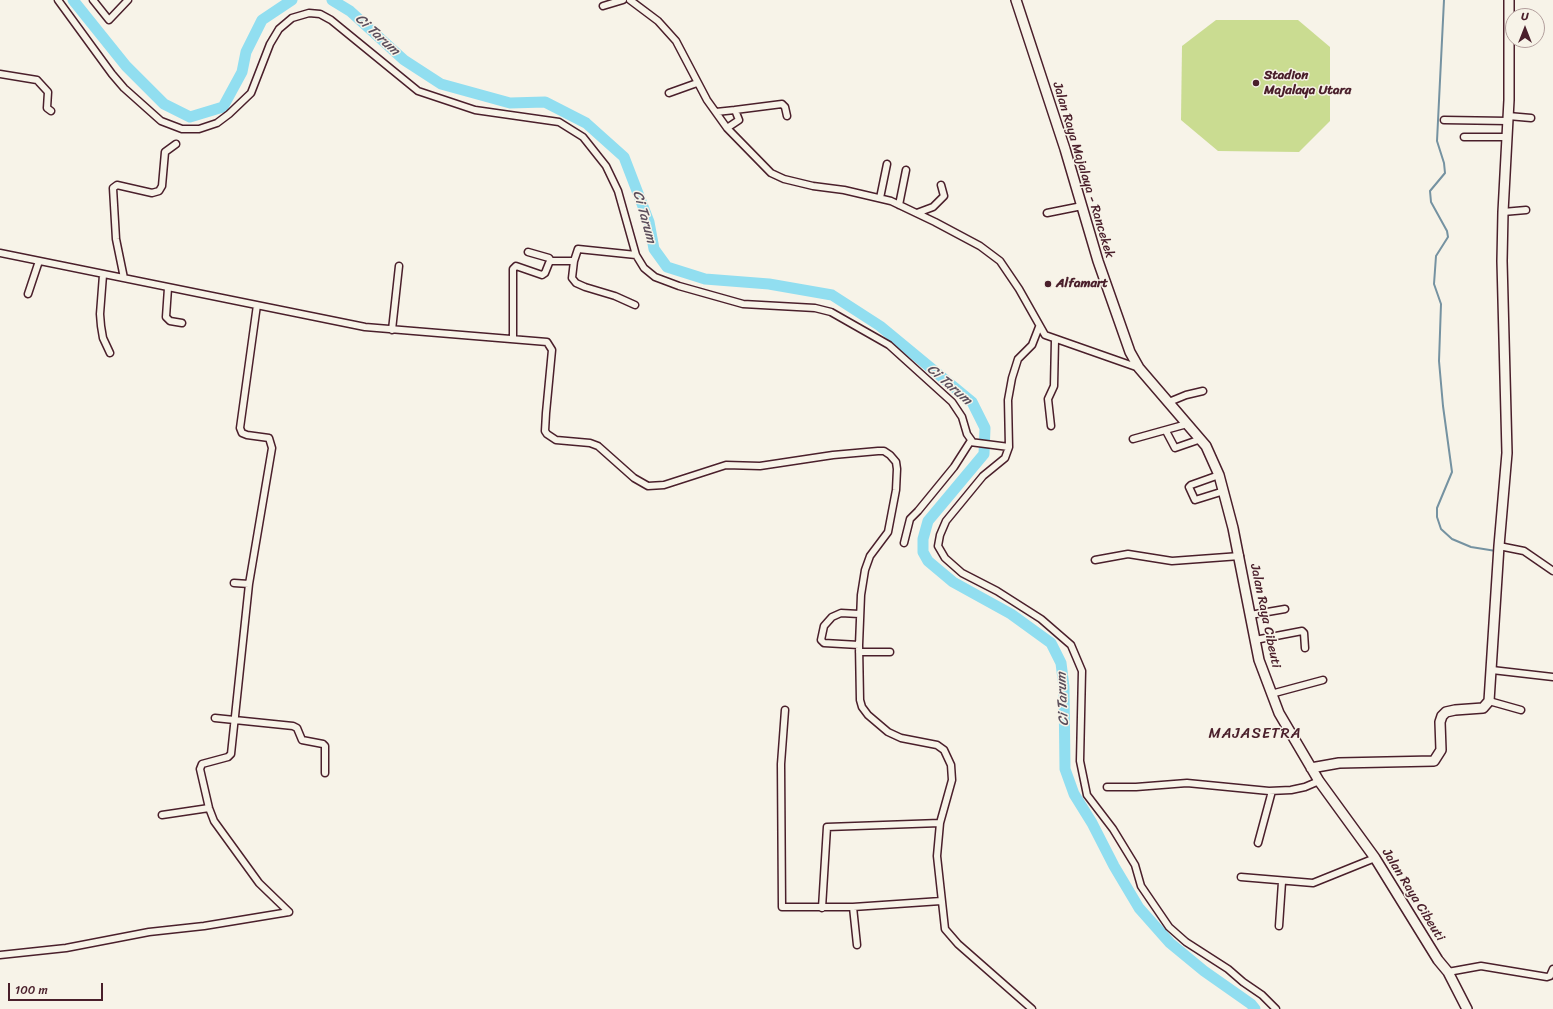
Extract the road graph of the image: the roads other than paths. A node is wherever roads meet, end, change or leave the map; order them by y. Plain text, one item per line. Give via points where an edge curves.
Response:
1 (58, 0) edge
2 (93, 0) edge
3 (128, 0) edge
4 (623, 0) edge
5 (630, 0) edge
6 (1016, 0) edge
7 (1509, 0) edge
8 (603, 6) dead end
9 (0, 74) edge
10 (698, 83) junction
11 (669, 93) dead end
12 (735, 110) junction
13 (51, 111) dead end
14 (716, 112) junction
15 (787, 116) dead end
16 (1531, 118) dead end
17 (1508, 119) junction
18 (1444, 120) dead end
19 (727, 128) junction
20 (1507, 136) junction
21 (1464, 137) dead end
22 (176, 144) dead end
23 (887, 164) dead end
24 (906, 170) dead end
25 (941, 185) dead end
26 (880, 198) junction
27 (899, 205) junction
28 (1082, 206) junction
29 (1526, 210) dead end
30 (1503, 212) junction
31 (917, 213) junction
32 (1047, 213) dead end
33 (528, 252) dead end
34 (0, 253) edge
35 (636, 255) junction
36 (574, 260) junction
37 (39, 261) junction
38 (552, 261) junction
39 (399, 266) dead end
40 (103, 274) junction
41 (124, 278) junction
42 (168, 288) junction
43 (28, 294) dead end
44 (257, 305) junction
45 (635, 305) dead end
46 (182, 323) dead end
47 (1039, 327) junction
48 (392, 330) junction
49 (513, 338) junction
50 (1055, 340) junction
51 (110, 353) dead end
52 (1139, 368) junction
53 (1203, 391) dead end
54 (1169, 402) junction
55 (1187, 424) junction
56 (1051, 426) dead end
57 (1166, 431) junction
58 (1133, 439) dead end
59 (1200, 439) junction
60 (973, 441) junction
61 (1007, 446) junction
62 (1219, 475) junction
63 (1224, 491) junction
64 (904, 543) dead end
65 (1499, 547) junction
66 (1240, 556) junction
67 (1095, 560) dead end
68 (1553, 571) edge
69 (234, 583) dead end
70 (249, 584) junction
71 (1285, 609) dead end
72 (859, 614) junction
73 (1250, 615) junction
74 (1255, 640) junction
75 (859, 648) junction
76 (1305, 648) dead end
77 (890, 652) dead end
78 (1492, 670) junction
79 (1553, 677) edge
80 (1324, 680) dead end
81 (1271, 694) junction
82 (1489, 701) junction
83 (785, 710) dead end
84 (1521, 710) dead end
85 (215, 718) dead end
86 (235, 719) junction
87 (1311, 768) junction
88 (325, 773) dead end
89 (1319, 781) junction
90 (1107, 787) dead end
91 (1272, 791) junction
92 (208, 808) junction
93 (162, 815) dead end
94 (940, 824) junction
95 (1258, 843) dead end
96 (1375, 858) junction
97 (1241, 878) dead end
98 (1282, 882) junction
99 (941, 901) junction
100 (853, 907) junction
101 (822, 908) junction
102 (1279, 926) dead end
103 (857, 945) dead end
104 (0, 955) edge
105 (1553, 969) edge
106 (1448, 972) junction
107 (1032, 1009) edge
108 (1276, 1009) edge
109 (1467, 1009) edge

1 - 35 street via 124,88 161,121 182,129 199,129 217,123 229,114 251,93 270,44 279,29 301,14 320,14 331,20 418,91 475,110 559,122 583,137 606,166 618,191
2 - 3 street via 109,20
4 - 8 street
5 - 10 street via 658,21 676,41
6 - 28 main road, Jalan Raya Majalaya - Rancekek
7 - 17 main road
9 - 13 street via 37,80 48,92 47,108
10 - 11 street
10 - 14 street
12 - 14 street
12 - 15 street via 782,104
12 - 19 street via 739,120
14 - 19 street
16 - 17 street
17 - 18 street
17 - 20 main road
19 - 26 street via 768,170 779,177
20 - 21 street
20 - 30 main road
22 - 41 street via 164,152 162,186 159,191 152,193 117,185 113,188 116,239
23 - 26 street
24 - 27 street
25 - 31 street via 944,196 930,208
26 - 27 street
27 - 31 street
28 - 32 street
28 - 52 main road, Jalan Raya Majalaya - Rancekek via 1098,262 1124,335
29 - 30 street
30 - 65 main road via 1507,453
31 - 47 street via 980,246 1000,261 1019,289
33 - 38 street
34 - 37 street
35 - 36 street via 578,249
35 - 60 street via 644,268 655,277 679,286 743,304 815,308 837,315 888,345 952,402
36 - 38 street
36 - 45 street via 572,278 576,283
37 - 40 street
37 - 43 street
38 - 49 street via 542,275 518,266 513,269
39 - 48 street
40 - 41 street
40 - 51 street via 100,320 103,338
41 - 42 street
42 - 44 street
42 - 46 street via 166,317 170,321
44 - 48 street
44 - 70 street via 240,428 242,433 247,435 269,438 272,448
47 - 50 street via 1045,335
47 - 61 street via 1032,345 1018,359 1012,378 1008,400
48 - 49 street
49 - 72 street via 548,342 552,348 546,413 547,434 556,440 598,446 634,478 648,486 664,485 726,465 760,466 878,451 890,455 896,462 897,469 888,532 870,556 865,570
50 - 52 street
50 - 56 street via 1054,386 1048,399
52 - 54 main road, Jalan Raya Cibeuti
53 - 54 street via 1186,394
54 - 55 main road, Jalan Raya Cibeuti
55 - 57 street
55 - 59 main road, Jalan Raya Cibeuti
57 - 58 street
57 - 59 street via 1175,448
59 - 62 main road, Jalan Raya Cibeuti via 1206,446
60 - 61 street
60 - 64 street via 910,519
61 - 108 street via 1005,458 983,476 946,521 938,546 945,558 962,573 997,591 1041,619 1071,645 1082,672 1080,761 1087,795 1113,829 1135,865 1142,886 1169,927 1186,942 1262,995
62 - 63 main road, Jalan Raya Cibeuti
62 - 63 street via 1191,484 1190,487 1195,500
63 - 66 main road, Jalan Raya Cibeuti
65 - 68 street via 1524,551
65 - 78 main road
66 - 67 street via 1172,561 1128,554
66 - 73 main road, Jalan Raya Cibeuti
69 - 70 street
70 - 86 street
71 - 73 street
72 - 75 street
72 - 75 street via 841,613 832,617 824,626 821,640 824,643
73 - 74 main road, Jalan Raya Cibeuti
74 - 76 street via 1302,632
74 - 81 main road, Jalan Raya Cibeuti
75 - 77 street
75 - 94 street via 860,700 868,715 896,736 936,745 944,750 952,780
78 - 79 street
78 - 82 main road
80 - 81 street
81 - 87 main road, Jalan Raya Cibeuti via 1289,732
82 - 84 street
82 - 87 main road via 1484,708 1454,710 1442,716 1440,750 1434,761 1339,763
83 - 101 street via 781,764 781,905
85 - 86 street
86 - 88 street via 294,726 302,740 325,746
86 - 92 street via 230,756 200,766
87 - 89 main road, Jalan Raya Cibeuti
89 - 91 street via 1306,787
89 - 96 main road, Jalan Raya Cibeuti
90 - 91 street via 1136,788 1187,783
91 - 95 street
92 - 93 street
92 - 104 street via 214,821 252,874 289,912 149,932 66,948
94 - 99 street via 937,856
94 - 101 street via 827,827
96 - 98 street via 1318,882
96 - 106 main road, Jalan Raya Cibeuti
97 - 98 street
98 - 102 street
99 - 100 street
99 - 107 street via 945,929 950,937
100 - 101 street
100 - 103 street
105 - 106 street via 1547,977 1481,966
106 - 109 main road, Jalan Raya Cibeuti

